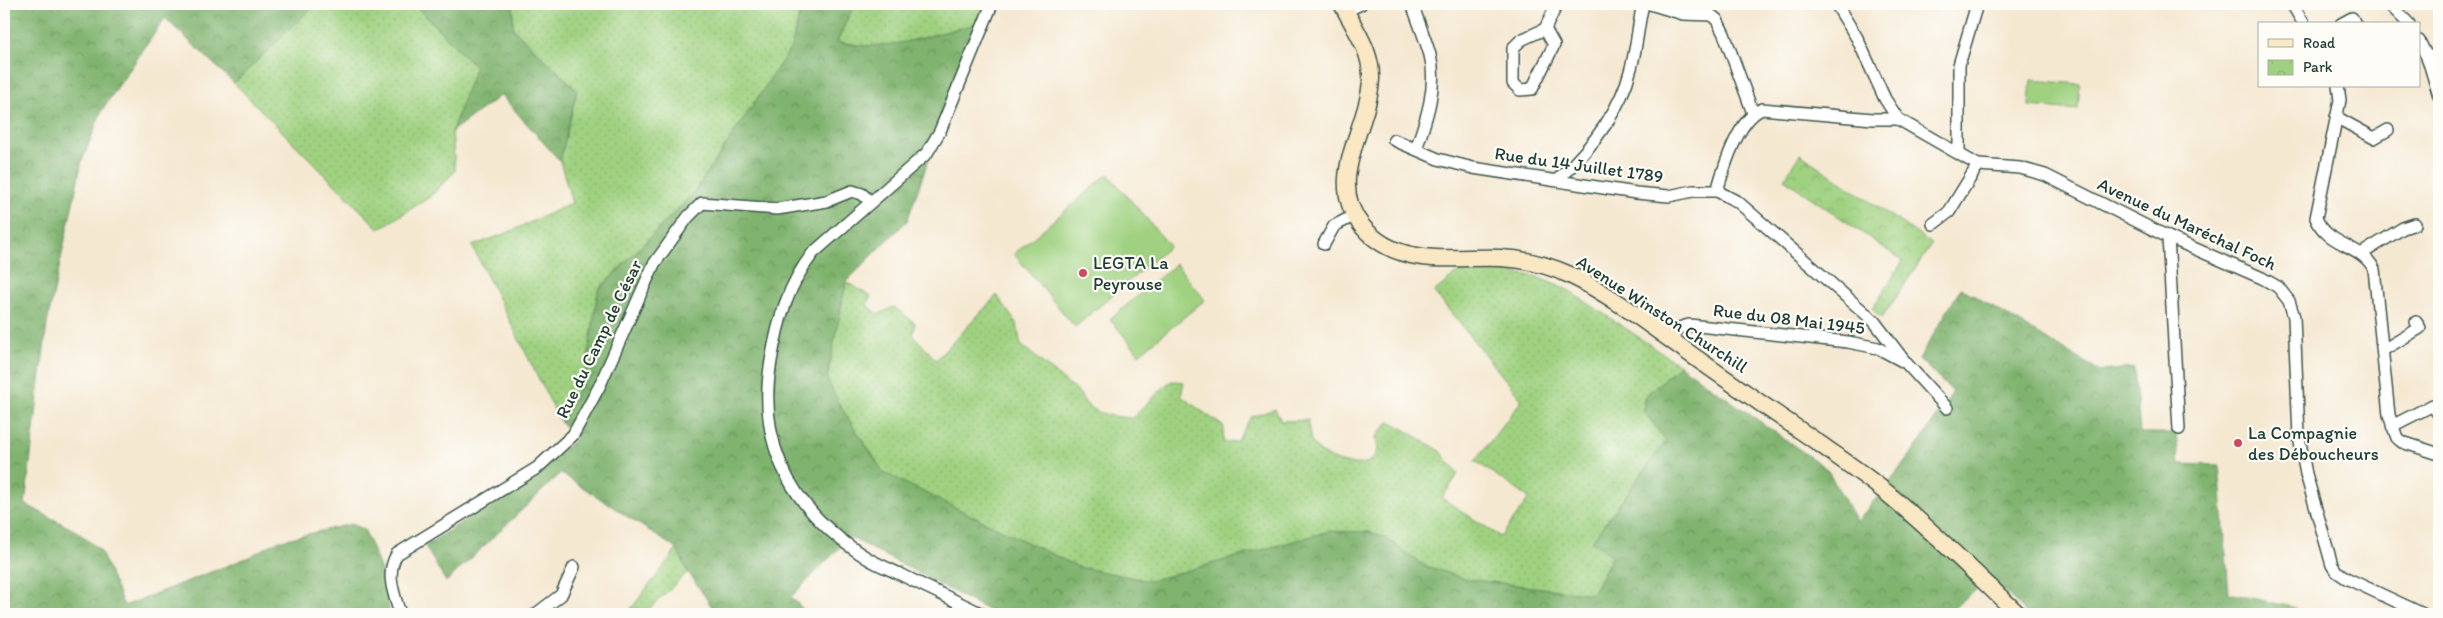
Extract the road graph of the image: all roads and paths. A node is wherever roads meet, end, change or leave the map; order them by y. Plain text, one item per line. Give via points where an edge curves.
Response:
1 (992, 4) edge
2 (1361, 4) edge
3 (1412, 4) edge
4 (1557, 4) edge
5 (1643, 4) edge
6 (1650, 4) edge
7 (1836, 4) edge
8 (1977, 4) edge
9 (2292, 4) edge
10 (2389, 4) edge
11 (1344, 7) edge
12 (2303, 22) edge
13 (2345, 22) edge
14 (2354, 22) edge
15 (2407, 22) edge
16 (1545, 29) junction
17 (2420, 43) edge
18 (2439, 52) edge
19 (2428, 59) junction
20 (2338, 88) edge
21 (2439, 96) edge
22 (1753, 113) junction
23 (2336, 118) junction
24 (1898, 119) junction
25 (2388, 130) dead end
26 (1394, 140) dead end
27 (1416, 149) junction
28 (1959, 153) junction
29 (1978, 164) junction
30 (1557, 180) junction
31 (1717, 191) junction
32 (871, 202) junction
33 (1355, 215) junction
34 (1933, 224) dead end
35 (2415, 224) dead end
36 (2168, 237) junction
37 (1324, 244) dead end
38 (2361, 254) junction
39 (2416, 322) dead end
40 (1668, 339) junction
41 (2383, 350) junction
42 (1906, 363) junction
43 (1947, 408) dead end
44 (2437, 412) dead end
45 (2392, 426) junction
46 (2179, 429) dead end
47 (2436, 454) edge
48 (2439, 464) edge
49 (574, 567) dead end
50 (400, 614) edge
51 (536, 614) edge
52 (982, 614) edge
53 (2018, 614) edge
54 (2422, 614) edge

1 - 32 street via 940,131 927,154
2 - 11 street
3 - 27 street via 1430,57 1432,86 1428,116
4 - 16 street
5 - 30 street via 1631,70 1613,115 1594,143
6 - 22 street via 1683,14 1711,15 1717,20
7 - 24 street, Avenue du Maréchal Foch
8 - 28 street via 1960,65
9 - 12 street
10 - 15 street
11 - 33 main road, Avenue Winston Churchill via 1366,47 1371,78 1347,168 1347,193
13 - 14 street via 2352,18
16 - 16 street via 1521,40 1513,48 1513,83 1520,90 1532,89 1554,45
17 - 19 street
18 - 19 street
19 - 21 street
20 - 23 street via 2340,100
22 - 24 street via 1762,109 1781,109
22 - 31 street via 1740,131
23 - 25 street via 2374,138
23 - 38 street via 2316,218 2321,230
24 - 28 street, Avenue du Maréchal Foch
26 - 27 street, Rue du 14 Juillet 1789
27 - 30 street, Rue du 14 Juillet 1789 via 1451,164
28 - 29 street, Avenue du Maréchal Foch
29 - 34 street via 1949,212
29 - 36 street, Avenue du Maréchal Foch via 2020,168 2044,175
30 - 31 street, Rue du 14 Juillet 1789 via 1669,196
31 - 42 street, Rue du 14 Juillet 1789 via 1738,202 1874,320
32 - 50 street, Rue du Camp de César via 852,191 827,201 777,209 702,203 654,264 599,387 573,434 537,468 397,554 389,575
32 - 52 street via 813,253 798,272 785,300 768,376 768,420 778,462 800,500 867,558
33 - 37 street via 1334,226
33 - 40 main road, Avenue Winston Churchill via 1378,241 1412,256 1434,259 1502,258 1531,261 1552,268 1590,286
35 - 38 street
36 - 46 street
36 - 54 street, Avenue du Maréchal Foch via 2262,278 2278,287 2289,301 2294,317 2299,438 2332,565 2346,578
38 - 41 street via 2369,259 2374,269
39 - 41 street via 2420,328
40 - 42 street, Rue du 08 Mai 1945 via 1679,328 1689,326 1848,342 1878,348
40 - 53 main road, Avenue Winston Churchill via 1882,488
41 - 45 street
42 - 43 street, Rue du 08 Mai 1945
44 - 45 street via 2433,405
45 - 47 street via 2394,435 2402,442
47 - 48 street
49 - 51 street via 560,595

